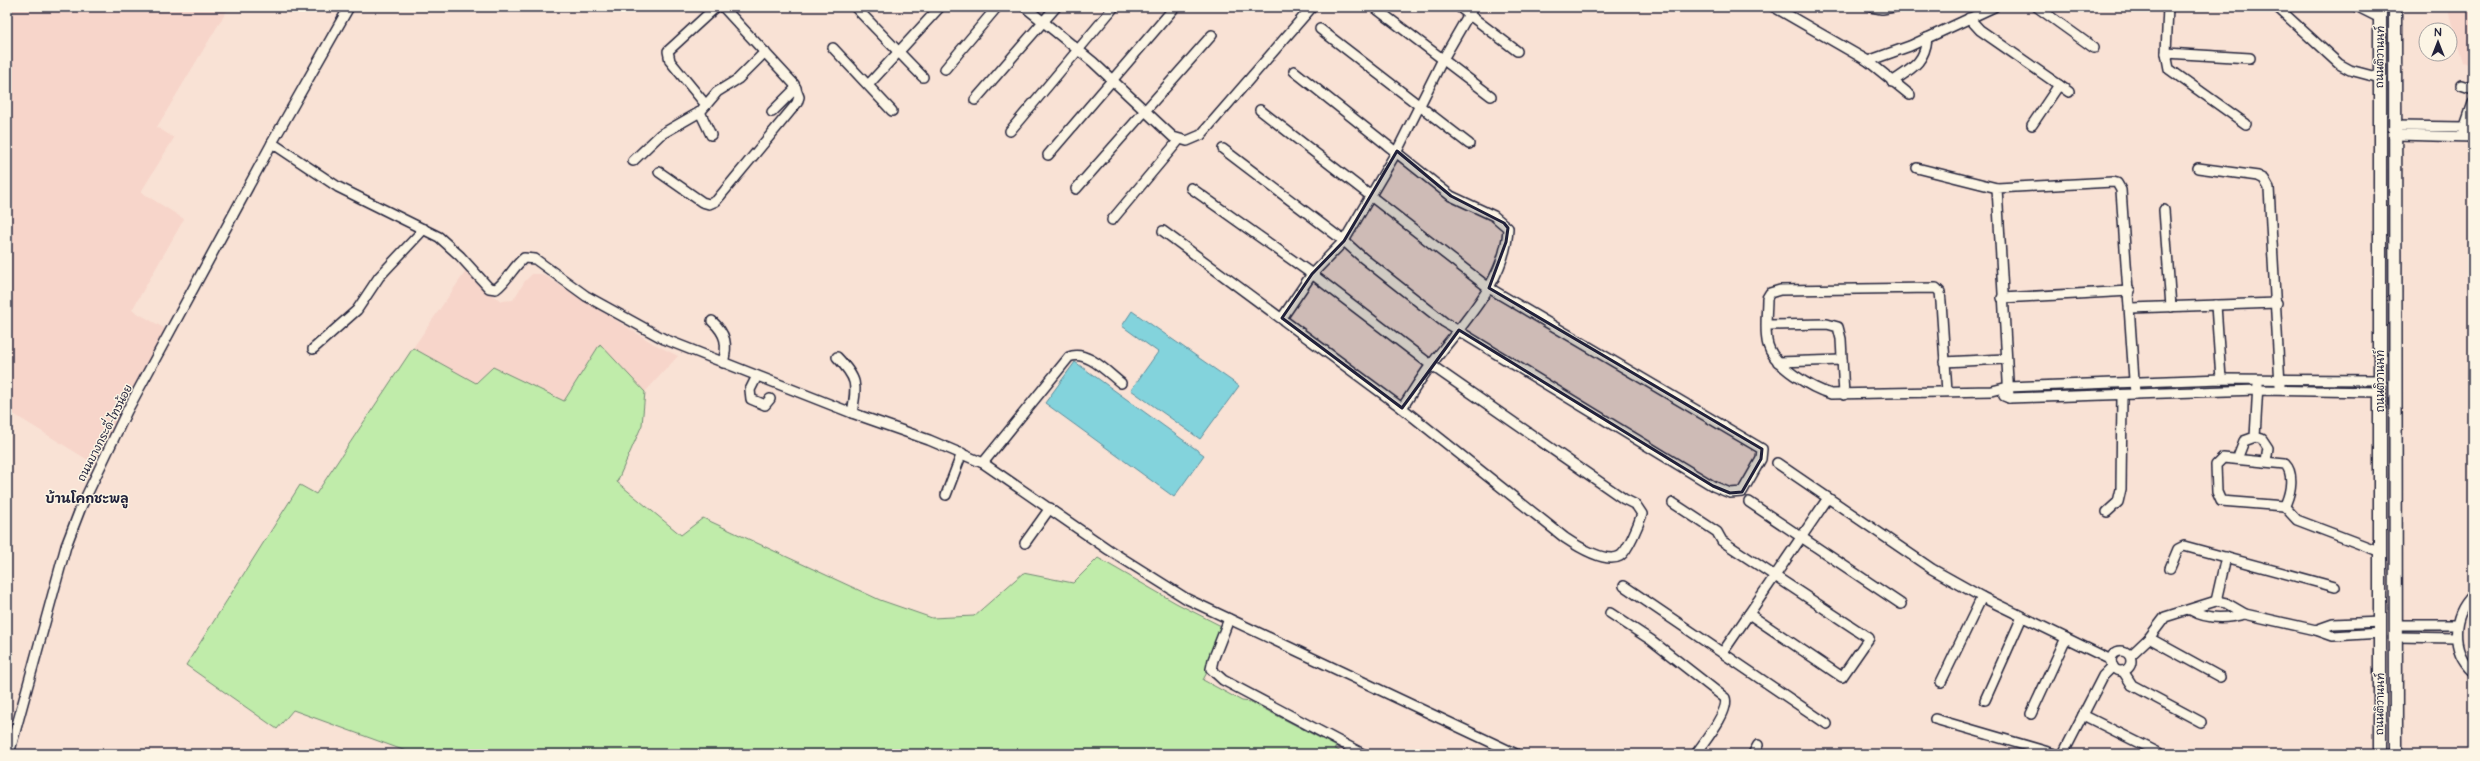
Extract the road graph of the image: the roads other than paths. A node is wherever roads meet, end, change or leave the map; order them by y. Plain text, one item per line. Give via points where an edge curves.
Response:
1 (349, 7) edge
2 (716, 7) edge
3 (723, 7) edge
4 (940, 7) edge
5 (997, 7) edge
6 (1025, 7) edge
7 (1056, 7) edge
8 (1114, 7) edge
9 (1175, 7) edge
10 (1312, 7) edge
11 (1374, 7) edge
12 (1459, 7) edge
13 (1774, 7) edge
14 (1871, 7) edge
15 (1894, 7) edge
16 (1994, 7) edge
17 (2037, 7) edge
18 (2168, 7) edge
19 (2277, 7) edge
20 (2358, 7) edge
21 (2395, 7) edge
22 (856, 8) dead end
23 (1470, 10) edge
24 (2380, 12) edge
25 (1969, 18) junction
26 (1042, 22) junction
27 (1320, 29) dead end
28 (1212, 35) dead end
29 (1927, 38) junction
30 (833, 48) dead end
31 (2094, 48) dead end
32 (1079, 50) junction
33 (1517, 51) dead end
34 (764, 52) junction
35 (2166, 53) junction
36 (898, 54) junction
37 (1443, 58) junction
38 (2250, 58) dead end
39 (1868, 61) junction
40 (945, 69) dead end
41 (1294, 71) dead end
42 (923, 77) dead end
43 (2380, 78) junction
44 (1112, 80) junction
45 (1892, 82) junction
46 (869, 84) junction
47 (2461, 85) dead end
48 (2059, 86) junction
49 (796, 88) junction
50 (2473, 89) edge
51 (2069, 92) dead end
52 (1910, 95) dead end
53 (1491, 96) dead end
54 (975, 100) dead end
55 (2473, 103) edge
56 (706, 104) junction
57 (1420, 104) junction
58 (892, 110) dead end
59 (1260, 110) dead end
60 (1143, 111) junction
61 (700, 112) junction
62 (772, 112) dead end
63 (2246, 124) dead end
64 (2032, 125) dead end
65 (2380, 127) junction
66 (2465, 128) junction
67 (2396, 130) junction
68 (1010, 131) dead end
69 (711, 135) dead end
70 (2461, 137) junction
71 (2473, 137) edge
72 (1179, 140) junction
73 (272, 143) junction
74 (1469, 144) dead end
75 (1223, 149) dead end
76 (1397, 151) junction
77 (1048, 155) dead end
78 (2380, 160) junction
79 (2396, 160) junction
80 (632, 161) dead end
81 (1917, 168) dead end
82 (2198, 168) dead end
83 (659, 172) dead end
84 (1191, 188) dead end
85 (1997, 188) junction
86 (1076, 189) dead end
87 (1371, 194) junction
88 (2164, 210) dead end
89 (1112, 220) dead end
90 (424, 229) junction
91 (1163, 231) dead end
92 (1344, 240) junction
93 (1312, 274) junction
94 (1488, 288) junction
95 (2130, 291) junction
96 (2002, 298) junction
97 (2277, 303) junction
98 (2216, 305) junction
99 (2171, 307) junction
100 (2131, 308) junction
101 (1282, 318) junction
102 (712, 321) dead end
103 (1767, 324) junction
104 (1459, 330) junction
105 (314, 349) dead end
106 (837, 357) dead end
107 (2005, 359) junction
108 (1842, 360) junction
109 (1778, 362) junction
110 (1944, 362) junction
111 (723, 363) junction
112 (1430, 365) junction
113 (757, 376) junction
114 (2258, 378) junction
115 (2220, 379) junction
116 (2280, 379) junction
117 (2380, 380) junction
118 (2134, 381) junction
119 (1121, 383) dead end
120 (2008, 387) junction
121 (2258, 390) junction
122 (1992, 391) junction
123 (2280, 391) junction
124 (1947, 392) junction
125 (2380, 392) junction
126 (2135, 394) junction
127 (1844, 395) junction
128 (2122, 395) junction
129 (2009, 398) junction
130 (770, 399) dead end
131 (1402, 408) junction
132 (852, 413) junction
133 (2255, 437) junction
134 (962, 453) junction
135 (2237, 458) junction
136 (2266, 461) junction
137 (983, 463) junction
138 (1777, 463) dead end
139 (946, 495) dead end
140 (1828, 498) junction
141 (1750, 502) dead end
142 (1673, 503) dead end
143 (2284, 506) junction
144 (1050, 508) junction
145 (2107, 512) dead end
146 (1801, 537) junction
147 (1025, 543) dead end
148 (2381, 552) junction
149 (2226, 557) junction
150 (2170, 568) dead end
151 (1774, 576) junction
152 (1624, 586) dead end
153 (2335, 587) dead end
154 (2473, 595) edge
155 (1982, 598) junction
156 (2216, 601) junction
157 (1901, 604) dead end
158 (2191, 610) junction
159 (1610, 612) dead end
160 (1749, 614) junction
161 (2245, 614) junction
162 (2022, 617) junction
163 (1229, 619) junction
164 (2456, 625) junction
165 (2381, 628) junction
166 (2396, 631) junction
167 (2066, 638) junction
168 (2149, 638) junction
169 (2456, 638) junction
170 (1723, 652) junction
171 (2130, 656) junction
172 (2112, 663) junction
173 (2123, 671) junction
174 (2473, 672) edge
175 (2220, 677) dead end
176 (1941, 682) dead end
177 (1985, 700) dead end
178 (2031, 714) dead end
179 (2083, 715) junction
180 (1935, 719) dead end
181 (2201, 722) dead end
182 (1828, 724) dead end
183 (1758, 745) dead end
184 (9, 754) edge
185 (1363, 754) edge
186 (1516, 754) edge
187 (1696, 754) edge
188 (1753, 754) edge
189 (2055, 754) edge
190 (2063, 754) edge
191 (2160, 754) edge
192 (2380, 754) edge
193 (2396, 754) edge

1 - 73 street, ถนนบางกระดี่-ไทรน้อย
2 - 56 street via 668,51 670,61
3 - 34 street
4 - 36 street
5 - 40 street
6 - 26 street
7 - 26 street
8 - 32 street
9 - 44 street
10 - 72 street via 1201,135 1187,141
11 - 37 street
12 - 23 street
13 - 39 street
14 - 15 street
16 - 25 street
17 - 31 street
18 - 35 street
19 - 43 street via 2339,64 2350,70
20 - 24 street
21 - 67 main road, ถนนติวานนท์
22 - 36 street
23 - 33 street
23 - 37 street
24 - 43 main road, ถนนติวานนท์
25 - 29 street
25 - 48 street via 1980,30
26 - 32 street
26 - 54 street
27 - 57 street
28 - 60 street
29 - 39 street
29 - 45 street via 1924,55 1919,62
30 - 46 street
32 - 44 street
32 - 68 street
34 - 49 street
34 - 56 street via 738,79 717,92
35 - 38 street
35 - 63 street via 2169,69
36 - 42 street
36 - 46 street
37 - 53 street
37 - 57 street
39 - 45 street via 1886,74
41 - 76 street
43 - 65 main road, ถนนติวานนท์
44 - 60 street
44 - 77 street
45 - 52 street
46 - 58 street
47 - 50 street
48 - 51 street
48 - 64 street
49 - 62 street
49 - 83 street via 798,103 716,202 702,202
55 - 66 street
56 - 61 street
57 - 74 street
57 - 76 street
59 - 87 street
60 - 72 street
60 - 86 street
61 - 69 street
61 - 80 street via 660,135
65 - 67 main road
65 - 78 main road, ถนนติวานนท์
66 - 67 street
66 - 70 street
66 - 71 street
67 - 70 street
67 - 79 main road, ถนนติวานนท์
70 - 71 street
72 - 89 street
73 - 90 street via 366,203
73 - 184 street, ถนนบางกระดี่-ไทรน้อย via 127,411 74,524
75 - 92 street
76 - 87 street
76 - 94 street via 1451,196 1504,223 1508,228 1506,242
78 - 79 main road
78 - 117 main road, ถนนติวานนท์
79 - 166 main road, ถนนติวานนท์
81 - 85 street
82 - 97 street via 2258,176 2267,183
84 - 93 street
85 - 95 street via 2117,183 2121,190
85 - 96 street
87 - 92 street
87 - 94 street
88 - 99 street
90 - 105 street via 382,273 357,310
90 - 111 street via 451,247 490,288 496,289 502,284 524,258 534,259 586,296 651,332
91 - 101 street
92 - 93 street
92 - 104 street via 1444,322
93 - 101 street
93 - 112 street
94 - 104 street
94 - 104 street via 1762,449 1761,459 1742,492 1730,493 1714,486
95 - 96 street
95 - 100 street
96 - 107 street
97 - 98 street
97 - 116 street
98 - 99 street
98 - 115 street
99 - 100 street
100 - 118 street
101 - 131 street
102 - 111 street via 722,330 726,343
103 - 108 street via 1833,325 1840,332
103 - 109 street via 1767,344
103 - 110 street via 1767,298 1776,290 1930,287 1940,292
104 - 112 street
106 - 132 street via 851,372 856,384
107 - 110 street
107 - 120 street
108 - 109 street
108 - 127 street
109 - 127 street via 1816,390
110 - 124 street
111 - 113 street
112 - 131 street
112 - 131 street via 1636,505 1642,514 1624,552 1615,557 1607,557 1576,546
113 - 130 street via 750,390 751,399 765,405
113 - 132 street
114 - 115 street
114 - 116 street
114 - 121 street
115 - 118 street
116 - 117 street
116 - 123 street
117 - 125 main road, ถนนติวานนท์
118 - 120 street
118 - 126 street
119 - 137 street via 1087,358 1073,355 1069,357
120 - 122 street
120 - 129 street
121 - 123 street
121 - 126 street
121 - 133 street
122 - 124 street
122 - 129 street
123 - 125 street
124 - 127 street
125 - 148 main road, ถนนติวานนท์
126 - 128 street
128 - 129 street
128 - 145 street via 2122,489 2118,502
132 - 134 street
133 - 135 street via 2244,441
133 - 136 street via 2262,439 2268,448
134 - 137 street
134 - 139 street
135 - 136 street
135 - 143 street via 2223,458 2216,464 2217,492 2220,501
136 - 143 street via 2281,462 2290,468 2288,498
137 - 144 street
138 - 140 street
140 - 146 street
140 - 155 street via 1932,569
141 - 146 street
142 - 151 street via 1717,532 1722,541
143 - 148 street via 2297,520
144 - 147 street
144 - 163 street via 1109,550 1180,595
146 - 151 street
146 - 157 street
148 - 165 main road, ถนนติวานนท์
149 - 150 street via 2181,546
149 - 153 street
149 - 156 street
151 - 160 street
151 - 160 street via 1869,638 1842,677
152 - 170 street
154 - 164 street via 2465,605
155 - 162 street
155 - 176 street
156 - 158 street
156 - 161 street via 2226,603
158 - 161 street via 2201,616 2216,618
158 - 168 street via 2165,617
159 - 187 street via 1651,640 1725,698 1727,702 1724,713
160 - 170 street
161 - 165 street via 2333,636
162 - 167 street
162 - 177 street
163 - 185 street via 1211,669 1223,680
163 - 186 street
164 - 166 street
164 - 169 street
165 - 192 main road, ถนนติวานนท์
166 - 169 street
166 - 193 main road, ถนนติวานนท์
167 - 172 street
167 - 178 street
168 - 171 street
168 - 175 street
169 - 174 street via 2462,658
170 - 182 street
171 - 172 street via 2122,651 2117,652
171 - 173 street via 2130,665
172 - 173 street
172 - 179 street
173 - 181 street via 2132,685
179 - 190 street
179 - 191 street
180 - 189 street
183 - 188 street

